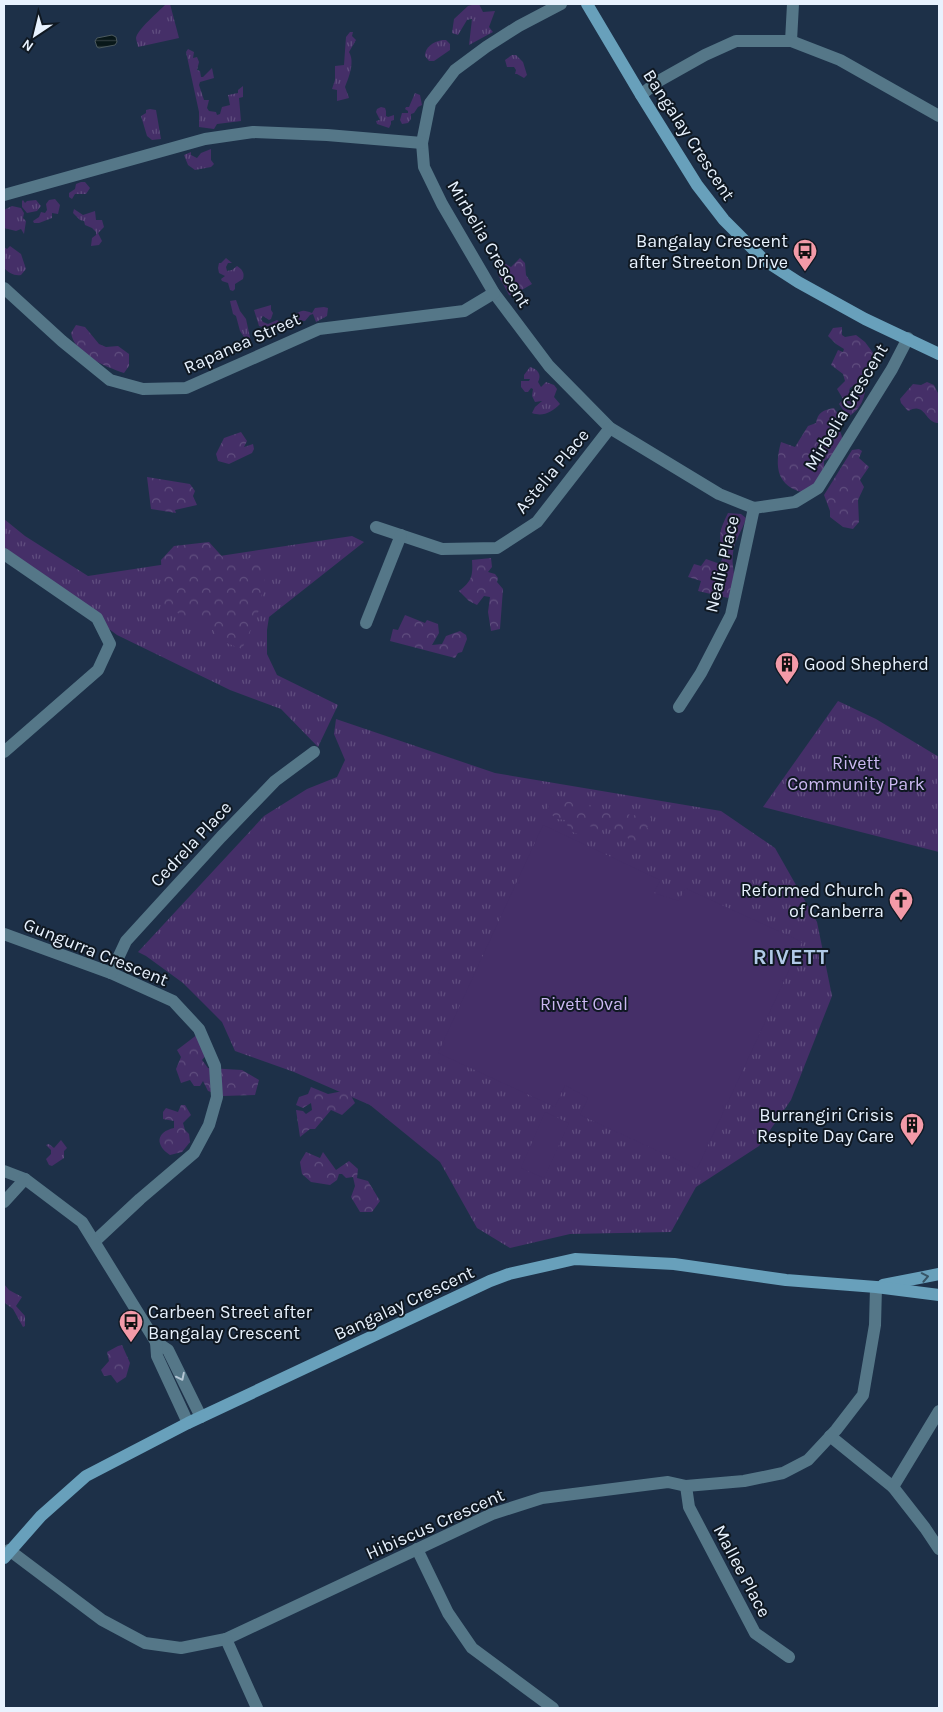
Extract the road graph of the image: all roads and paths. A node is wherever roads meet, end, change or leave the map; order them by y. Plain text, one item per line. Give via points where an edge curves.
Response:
1 (561, 4) edge
2 (587, 4) edge
3 (793, 4) edge
4 (791, 41) junction
5 (641, 95) junction
6 (939, 116) edge
7 (422, 143) junction
8 (4, 195) edge
9 (4, 288) edge
10 (494, 293) junction
11 (908, 338) junction
12 (939, 354) edge
13 (610, 428) junction
14 (754, 508) junction
15 (376, 527) dead end
16 (401, 536) junction
17 (4, 554) edge
18 (366, 624) dead end
19 (679, 707) dead end
20 (4, 752) edge
21 (314, 752) dead end
22 (4, 934) edge
23 (111, 973) junction
24 (4, 1171) edge
25 (25, 1179) junction
26 (4, 1202) edge
27 (95, 1241) junction
28 (939, 1274) edge
29 (876, 1287) junction
30 (939, 1295) edge
31 (156, 1342) junction
32 (939, 1411) edge
33 (201, 1417) junction
34 (188, 1423) junction
35 (830, 1436) junction
36 (686, 1486) junction
37 (893, 1487) junction
38 (417, 1549) junction
39 (939, 1550) edge
40 (7, 1554) edge
41 (226, 1639) junction
42 (788, 1657) dead end
43 (257, 1708) edge
44 (553, 1708) edge

1 - 7 street, Mirbelia Crescent via 519,26 455,70 430,103
2 - 5 street, Bangalay Crescent
3 - 4 street
4 - 5 street via 736,41 689,64
4 - 6 street via 840,60
5 - 11 street, Bangalay Crescent via 697,184 724,220 764,260 865,319
7 - 8 street via 252,132 205,139
7 - 10 street, Mirbelia Crescent via 424,167
9 - 10 street, Rapanea Street via 110,380 142,389 186,388 319,329 464,311
10 - 13 street, Mirbelia Crescent via 549,366
11 - 12 street, Bangalay Crescent
11 - 14 street, Mirbelia Crescent via 818,488 795,502
13 - 14 street, Mirbelia Crescent via 719,494
13 - 16 street, Astelia Place via 537,522 497,548 442,549
14 - 19 street, Nealie Place via 731,615
15 - 16 street, Astelia Place
16 - 18 street
17 - 20 street via 97,618 110,644 98,670
21 - 23 street, Cedrela Place via 269,787 221,837 126,941
22 - 23 street, Gungurra Crescent
23 - 27 street, Gungurra Crescent via 172,1001 199,1029 215,1066 217,1097 209,1125 194,1153
24 - 25 street
25 - 26 street
25 - 27 street via 82,1222
27 - 31 street
29 -> 28 street, Bangalay Crescent
29 - 30 street, Bangalay Crescent
29 - 33 street, Bangalay Crescent via 786,1280 674,1264 575,1259 490,1281
29 - 35 street, Hibiscus Crescent via 875,1325 863,1395
31 -> 33 street via 168,1350
31 - 34 street via 157,1356
32 - 37 street
33 - 34 street, Bangalay Crescent
34 - 40 street, Bangalay Crescent via 86,1476 41,1516
35 - 36 street, Hibiscus Crescent via 808,1460 783,1473 744,1481
35 - 37 street
36 - 38 street, Hibiscus Crescent via 668,1482 542,1498 492,1514
36 - 42 street, Mallee Place via 689,1507 755,1633
37 - 39 street
38 - 41 street, Hibiscus Crescent
38 - 44 street via 448,1613 472,1648
40 - 41 street, Hibiscus Crescent via 102,1620 145,1643 181,1648
41 - 43 street

